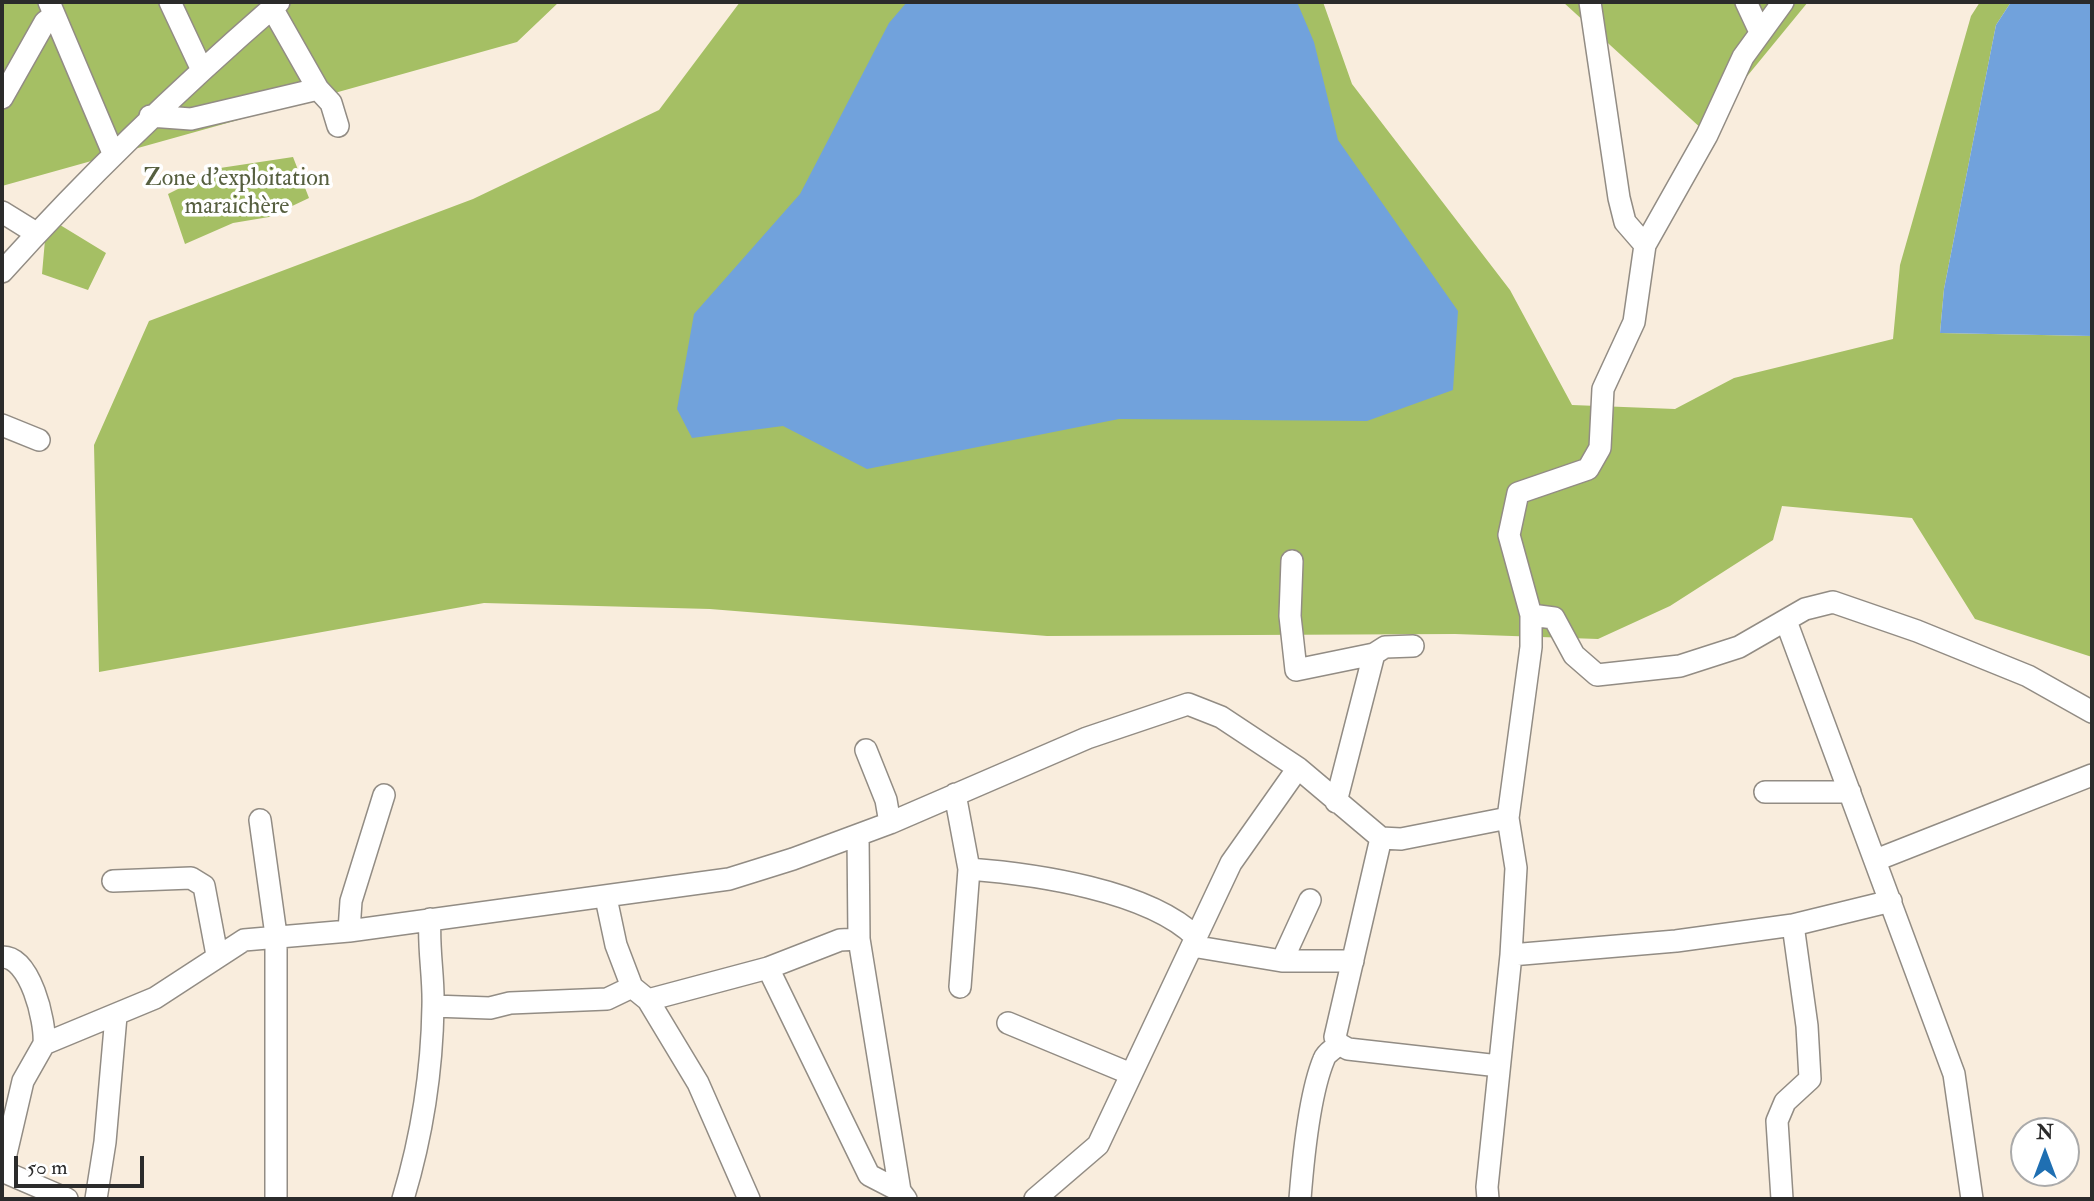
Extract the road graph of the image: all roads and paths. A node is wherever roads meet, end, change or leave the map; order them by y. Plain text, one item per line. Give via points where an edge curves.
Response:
1 (170, 2) edge
2 (1590, 2) edge
3 (1746, 2) edge
4 (1783, 2) edge
5 (276, 5) edge
6 (52, 8) edge
7 (1760, 32) junction
8 (201, 68) junction
9 (318, 89) junction
10 (2, 98) edge
11 (150, 116) junction
12 (338, 125) dead end
13 (113, 153) junction
14 (2, 212) edge
15 (36, 233) junction
16 (1646, 245) junction
17 (2, 272) edge
18 (2, 425) edge
19 (39, 440) dead end
20 (1292, 561) dead end
21 (1531, 615) junction
22 (1786, 621) junction
23 (1413, 646) dead end
24 (1374, 654) junction
25 (2092, 712) edge
26 (866, 750) dead end
27 (1298, 768) junction
28 (2092, 775) edge
29 (1765, 792) dead end
30 (1850, 792) junction
31 (955, 794) junction
32 (384, 795) dead end
33 (1335, 802) junction
34 (1508, 818) junction
35 (260, 820) dead end
36 (890, 823) junction
37 (858, 835) junction
38 (1381, 838) junction
39 (1876, 860) junction
40 (969, 869) junction
41 (113, 881) dead end
42 (606, 898) junction
43 (1310, 900) dead end
44 (1891, 901) junction
45 (430, 919) junction
46 (1793, 925) junction
47 (349, 931) junction
48 (276, 935) junction
49 (859, 939) junction
50 (1194, 941) junction
51 (217, 955) junction
52 (1511, 955) junction
53 (2, 957) edge
54 (1282, 961) junction
55 (1353, 961) junction
56 (768, 968) junction
57 (960, 987) dead end
58 (640, 993) junction
59 (433, 1006) junction
60 (116, 1016) junction
61 (1008, 1023) dead end
62 (50, 1036) junction
63 (1339, 1044) junction
64 (1499, 1066) junction
65 (1131, 1074) junction
66 (2, 1171) edge
67 (903, 1195) edge
68 (67, 1199) edge
69 (96, 1199) edge
70 (276, 1199) edge
71 (403, 1199) edge
72 (749, 1199) edge
73 (1035, 1199) edge
74 (1300, 1199) edge
75 (1488, 1199) edge
76 (1782, 1199) edge
77 (1972, 1199) edge

1 - 8 street
2 - 16 street via 1619,198 1625,222
3 - 7 street
4 - 7 street
5 - 8 street
5 - 9 street
6 - 10 street
6 - 13 street
7 - 16 street
8 - 11 street
9 - 11 street via 191,119
9 - 12 street via 331,103
11 - 13 street
13 - 15 street
14 - 15 street
15 - 17 street
16 - 21 street via 1634,322 1603,389 1600,449 1588,469 1518,493 1509,535
18 - 19 street
20 - 24 street via 1290,616 1296,670
21 - 22 street via 1554,618 1574,655 1597,676 1680,666 1740,647
21 - 34 street via 1531,647
22 - 25 street via 1805,609 1833,602 2017,672
22 - 30 street
23 - 24 street via 1385,647
24 - 33 street
26 - 36 street
27 - 31 street via 1222,717 1188,704 1087,738
27 - 33 street
27 - 50 street via 1231,863
28 - 39 street
29 - 30 street
30 - 39 street
31 - 36 street
31 - 40 street
32 - 47 street via 351,901
33 - 38 street
34 - 38 street via 1401,839
34 - 52 street via 1516,868
35 - 48 street
36 - 37 street
37 - 42 street via 729,878
37 - 49 street
38 - 55 street
39 - 44 street
40 - 50 street via 1035,875 1094,890 1162,912 1177,920
40 - 57 street
41 - 51 street via 191,878 204,886
42 - 45 street
42 - 58 street via 616,945
43 - 54 street
44 - 46 street
44 - 77 street via 1954,1074
45 - 47 street
45 - 59 street
46 - 52 street via 1676,941
46 - 76 street via 1810,1079 1785,1101 1777,1121
47 - 48 street
48 - 51 street via 244,940
48 - 70 street
49 - 56 street via 840,940
49 - 67 street
50 - 54 street
50 - 65 street
51 - 60 street via 155,998
52 - 64 street
53 - 62 street via 9,956 23,968
54 - 55 street
55 - 63 street via 1335,1037
56 - 58 street
56 - 67 street via 869,1175
58 - 59 street via 490,1008
58 - 72 street via 698,1083
59 - 71 street via 422,1133
60 - 62 street
60 - 69 street
61 - 65 street
62 - 66 street via 23,1081
63 - 64 street via 1348,1049
63 - 74 street via 1325,1056 1308,1130
64 - 75 street
65 - 73 street via 1098,1145
66 - 68 street

